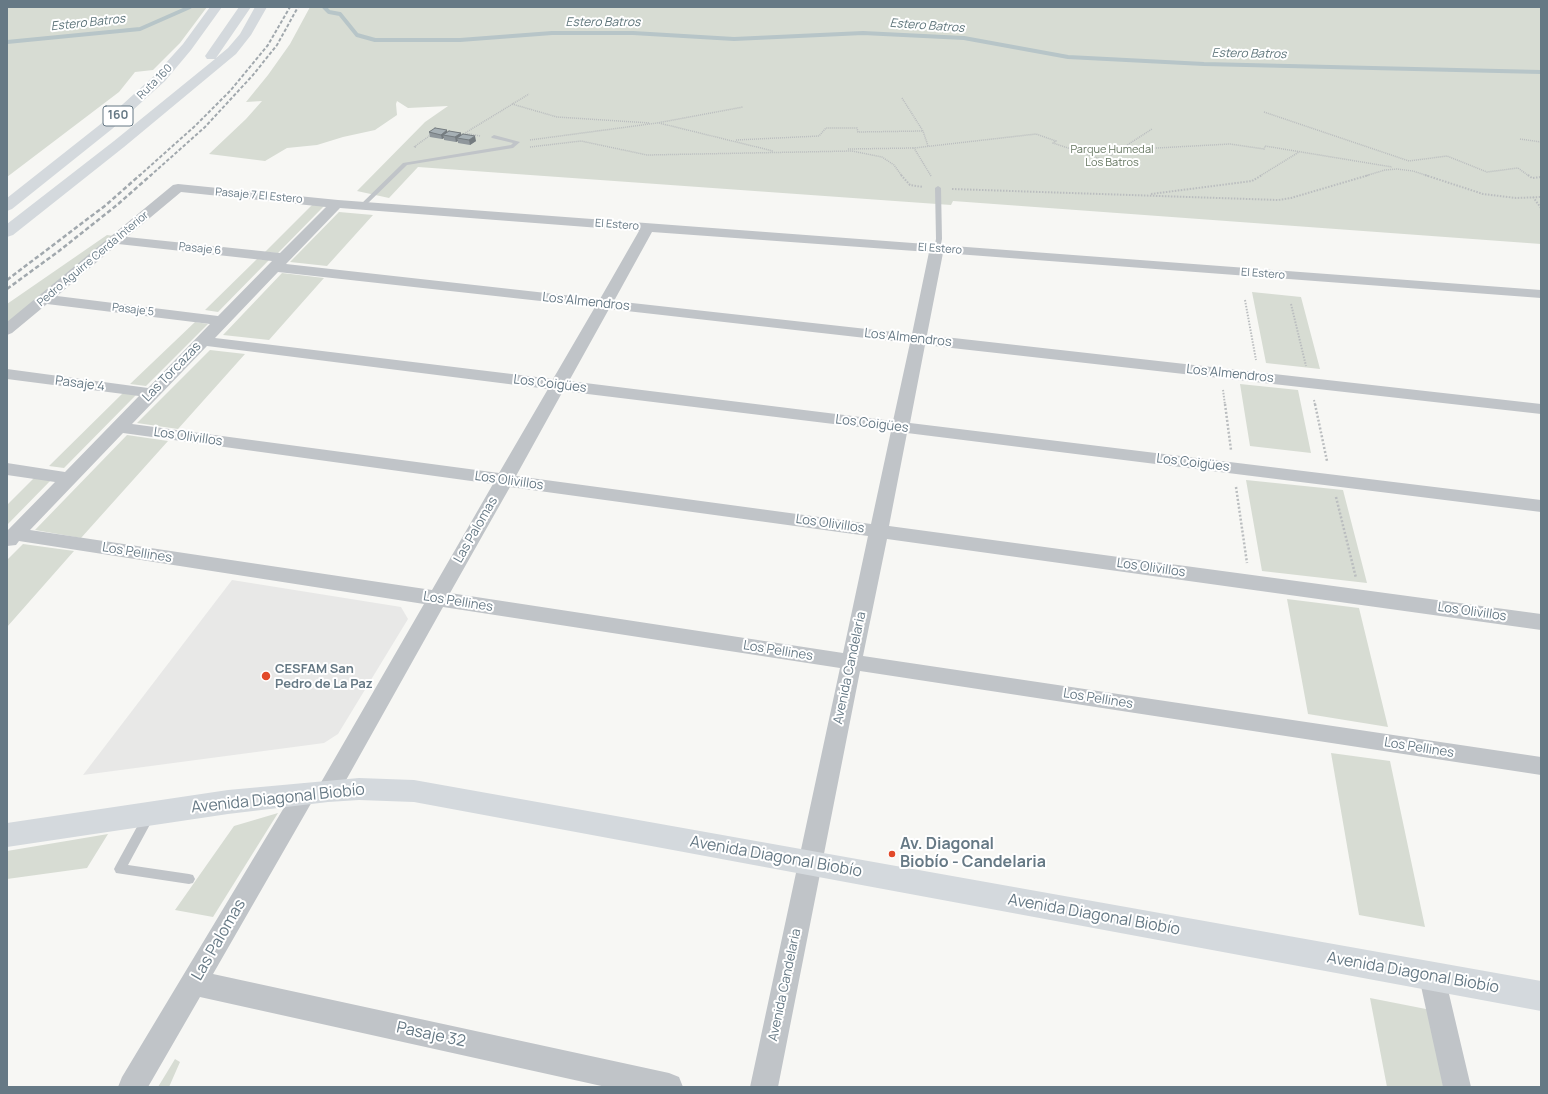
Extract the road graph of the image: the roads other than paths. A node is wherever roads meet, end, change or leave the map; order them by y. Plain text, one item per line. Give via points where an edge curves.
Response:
1 (261, 7) edge
2 (215, 8) edge
3 (244, 8) edge
4 (157, 111) junction
5 (494, 137) dead end
6 (178, 188) joint
7 (938, 188) road end
8 (338, 204) junction
9 (363, 205) junction
10 (7, 206) edge
11 (648, 227) junction
12 (7, 232) edge
13 (116, 240) junction
14 (937, 249) junction
15 (279, 262) junction
16 (1541, 294) edge
17 (44, 300) junction
18 (605, 304) junction
19 (223, 321) junction
20 (7, 330) edge
21 (918, 339) junction
22 (202, 342) junction
23 (7, 374) edge
24 (558, 385) junction
25 (152, 393) junction
26 (1541, 409) edge
27 (118, 428) junction
28 (900, 428) junction
29 (7, 469) edge
30 (69, 478) junction
31 (504, 480) junction
32 (1541, 506) edge
33 (879, 531) junction
34 (11, 538) edge
35 (436, 599) junction
36 (1541, 622) edge
37 (852, 662) junction
38 (1541, 766) edge
39 (316, 792) junction
40 (150, 814) junction
41 (7, 835) edge
42 (810, 864) junction
43 (189, 879) dead end
44 (1432, 976) junction
45 (194, 983) junction
46 (1541, 996) edge
47 (132, 1087) edge
48 (669, 1087) edge
49 (764, 1087) edge
50 (1458, 1087) edge

1 - 4 main road, Ruta 160 / 160 via 245,35 232,51
2 - 10 main road, Ruta 160 / 160 via 187,47 160,78 107,126
3 - 4 main road, Ruta 160 / 160 via 207,62
4 - 12 main road, Ruta 160 / 160
5 - 9 lane via 517,142 513,146 406,164
6 - 8 street, Pasaje 7 El Estero
6 - 13 street, Pedro Aguirre Cerda Interior
7 - 14 lane
8 - 9 street, El Estero
8 - 15 street, Las Torcazas
9 - 11 street, El Estero
11 - 14 street, El Estero
11 - 18 street, Las Palomas
13 - 15 street, Pasaje 6
13 - 17 street, Pedro Aguirre Cerda Interior
14 - 16 street, El Estero
14 - 21 street, Avenida Candelaria
15 - 18 street, Los Almendros
15 - 19 street, Las Torcazas
17 - 19 street, Pasaje 5
17 - 20 street, Pedro Aguirre Cerda Interior
18 - 21 street, Los Almendros
18 - 24 street, Las Palomas
19 - 22 street, Las Torcazas
21 - 26 street, Los Almendros
21 - 28 street, Avenida Candelaria
22 - 24 street, Los Coigües
22 - 25 street, Las Torcazas
23 - 25 street, Pasaje 4
24 - 28 street, Los Coigües
24 - 31 street, Las Palomas
25 - 27 street, Las Torcazas
27 - 30 street, Las Torcazas
27 - 31 street, Los Olivillos
28 - 32 street, Los Coigües
28 - 33 street, Avenida Candelaria
29 - 30 street
30 - 34 street, Las Torcazas
31 - 33 street, Los Olivillos
31 - 35 street, Las Palomas
33 - 36 street, Los Olivillos
33 - 37 street, Avenida Candelaria
34 - 35 street, Los Pellines
35 - 37 street, Los Pellines
35 - 39 street, Las Palomas
37 - 38 street, Los Pellines
37 - 42 street, Avenida Candelaria
39 - 40 main road, Avenida Diagonal Biobío
39 - 42 main road, Avenida Diagonal Biobío via 358,789 441,795
39 - 45 street, Las Palomas
40 - 41 main road, Avenida Diagonal Biobío
40 - 43 lane via 120,869
42 - 44 main road, Avenida Diagonal Biobío
42 - 49 street, Avenida Candelaria
44 - 46 main road, Avenida Diagonal Biobío
44 - 50 street
45 - 47 street, Las Palomas
45 - 48 street, Pasaje 32

